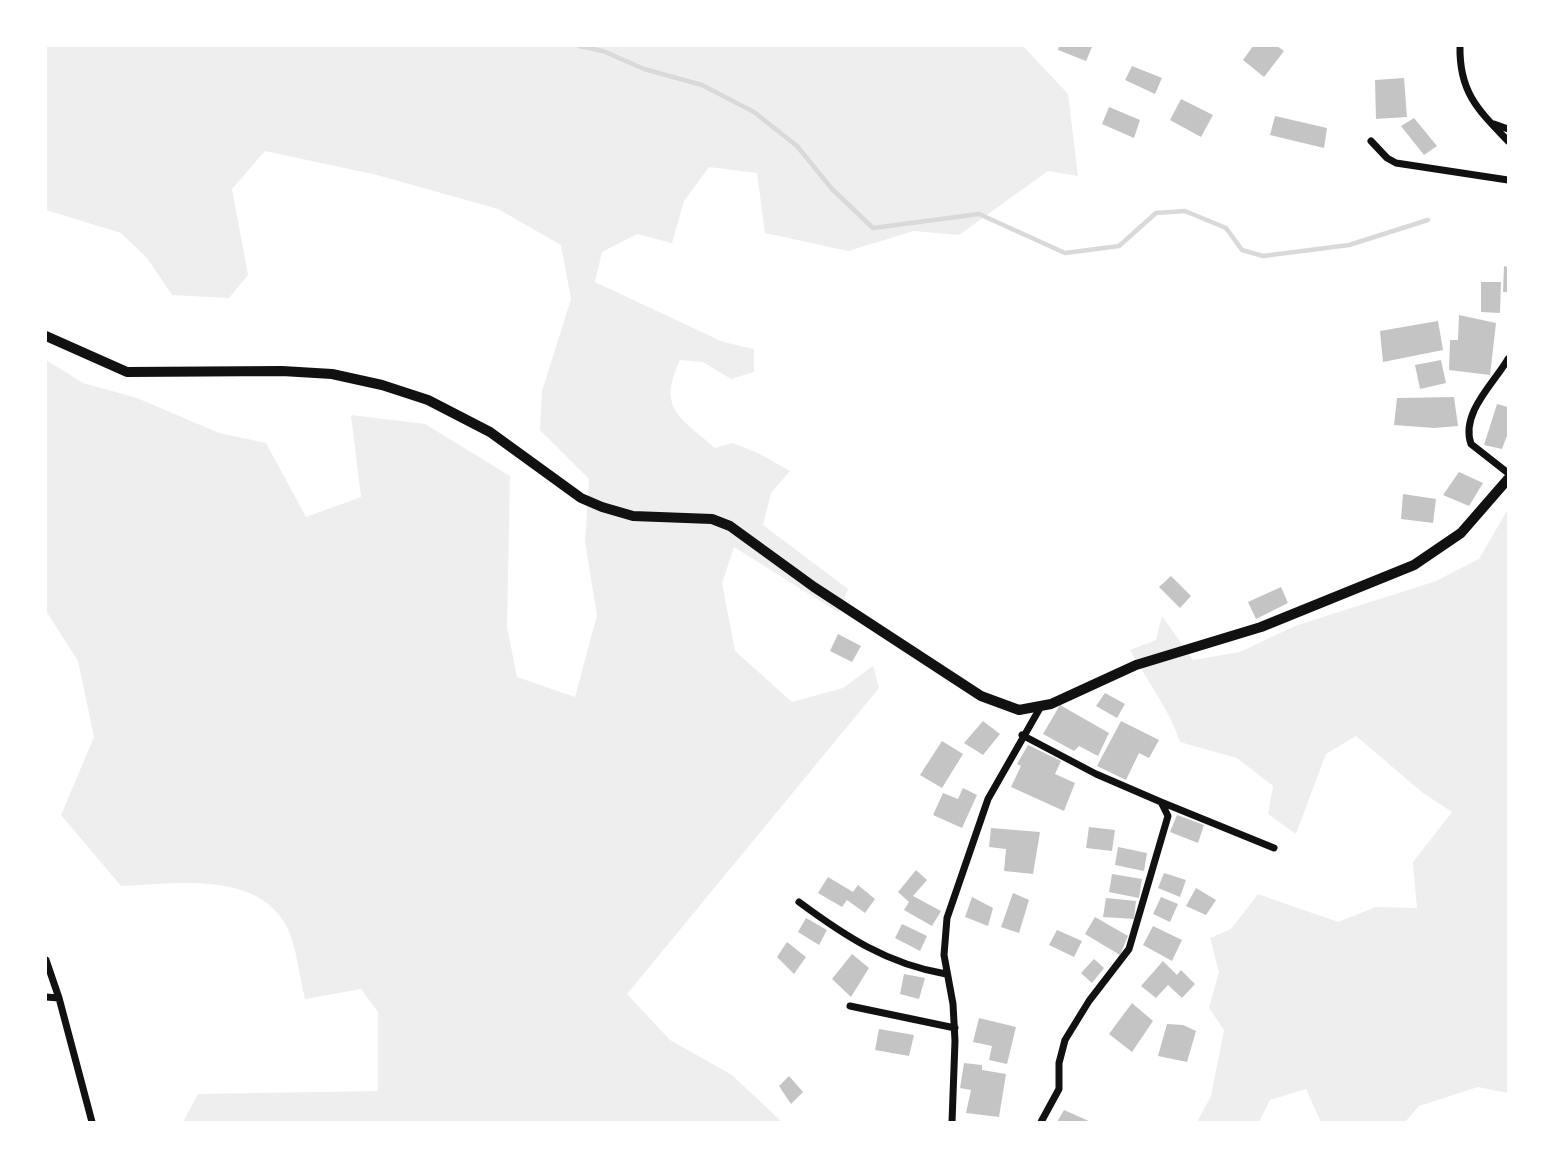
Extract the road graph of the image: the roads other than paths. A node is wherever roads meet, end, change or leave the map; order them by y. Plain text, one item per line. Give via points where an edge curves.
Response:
1 (1460, 46) edge
2 (1490, 122) junction
3 (1508, 129) edge
4 (1371, 141) dead end
5 (1508, 141) edge
6 (1508, 180) edge
7 (46, 336) edge
8 (1508, 359) edge
9 (1508, 473) edge
10 (1508, 479) edge
11 (1040, 708) junction
12 (1022, 735) junction
13 (1161, 802) junction
14 (1274, 848) dead end
15 (799, 902) dead end
16 (46, 960) edge
17 (946, 974) junction
18 (46, 998) edge
19 (59, 998) junction
20 (850, 1006) dead end
21 (955, 1028) junction
22 (92, 1122) edge
23 (952, 1122) edge
24 (1041, 1122) edge

1 - 2 street via 1467,92
2 - 3 street
2 - 5 street
4 - 6 street via 1396,163
7 - 11 street via 128,372 332,374 428,400 490,432 591,503 633,516 712,519 730,526 981,696 1007,708
8 - 9 street via 1484,394 1469,434 1471,444
10 - 11 street via 1461,533 1414,565 1261,627 1136,665
11 - 12 street
12 - 13 street
12 - 17 street via 979,821 947,918
13 - 14 street
13 - 24 street via 1167,823 1135,935 1122,961 1065,1040 1059,1090
15 - 17 street via 884,957
16 - 19 street
17 - 21 street
18 - 19 street
19 - 22 street
20 - 21 street
21 - 23 street

